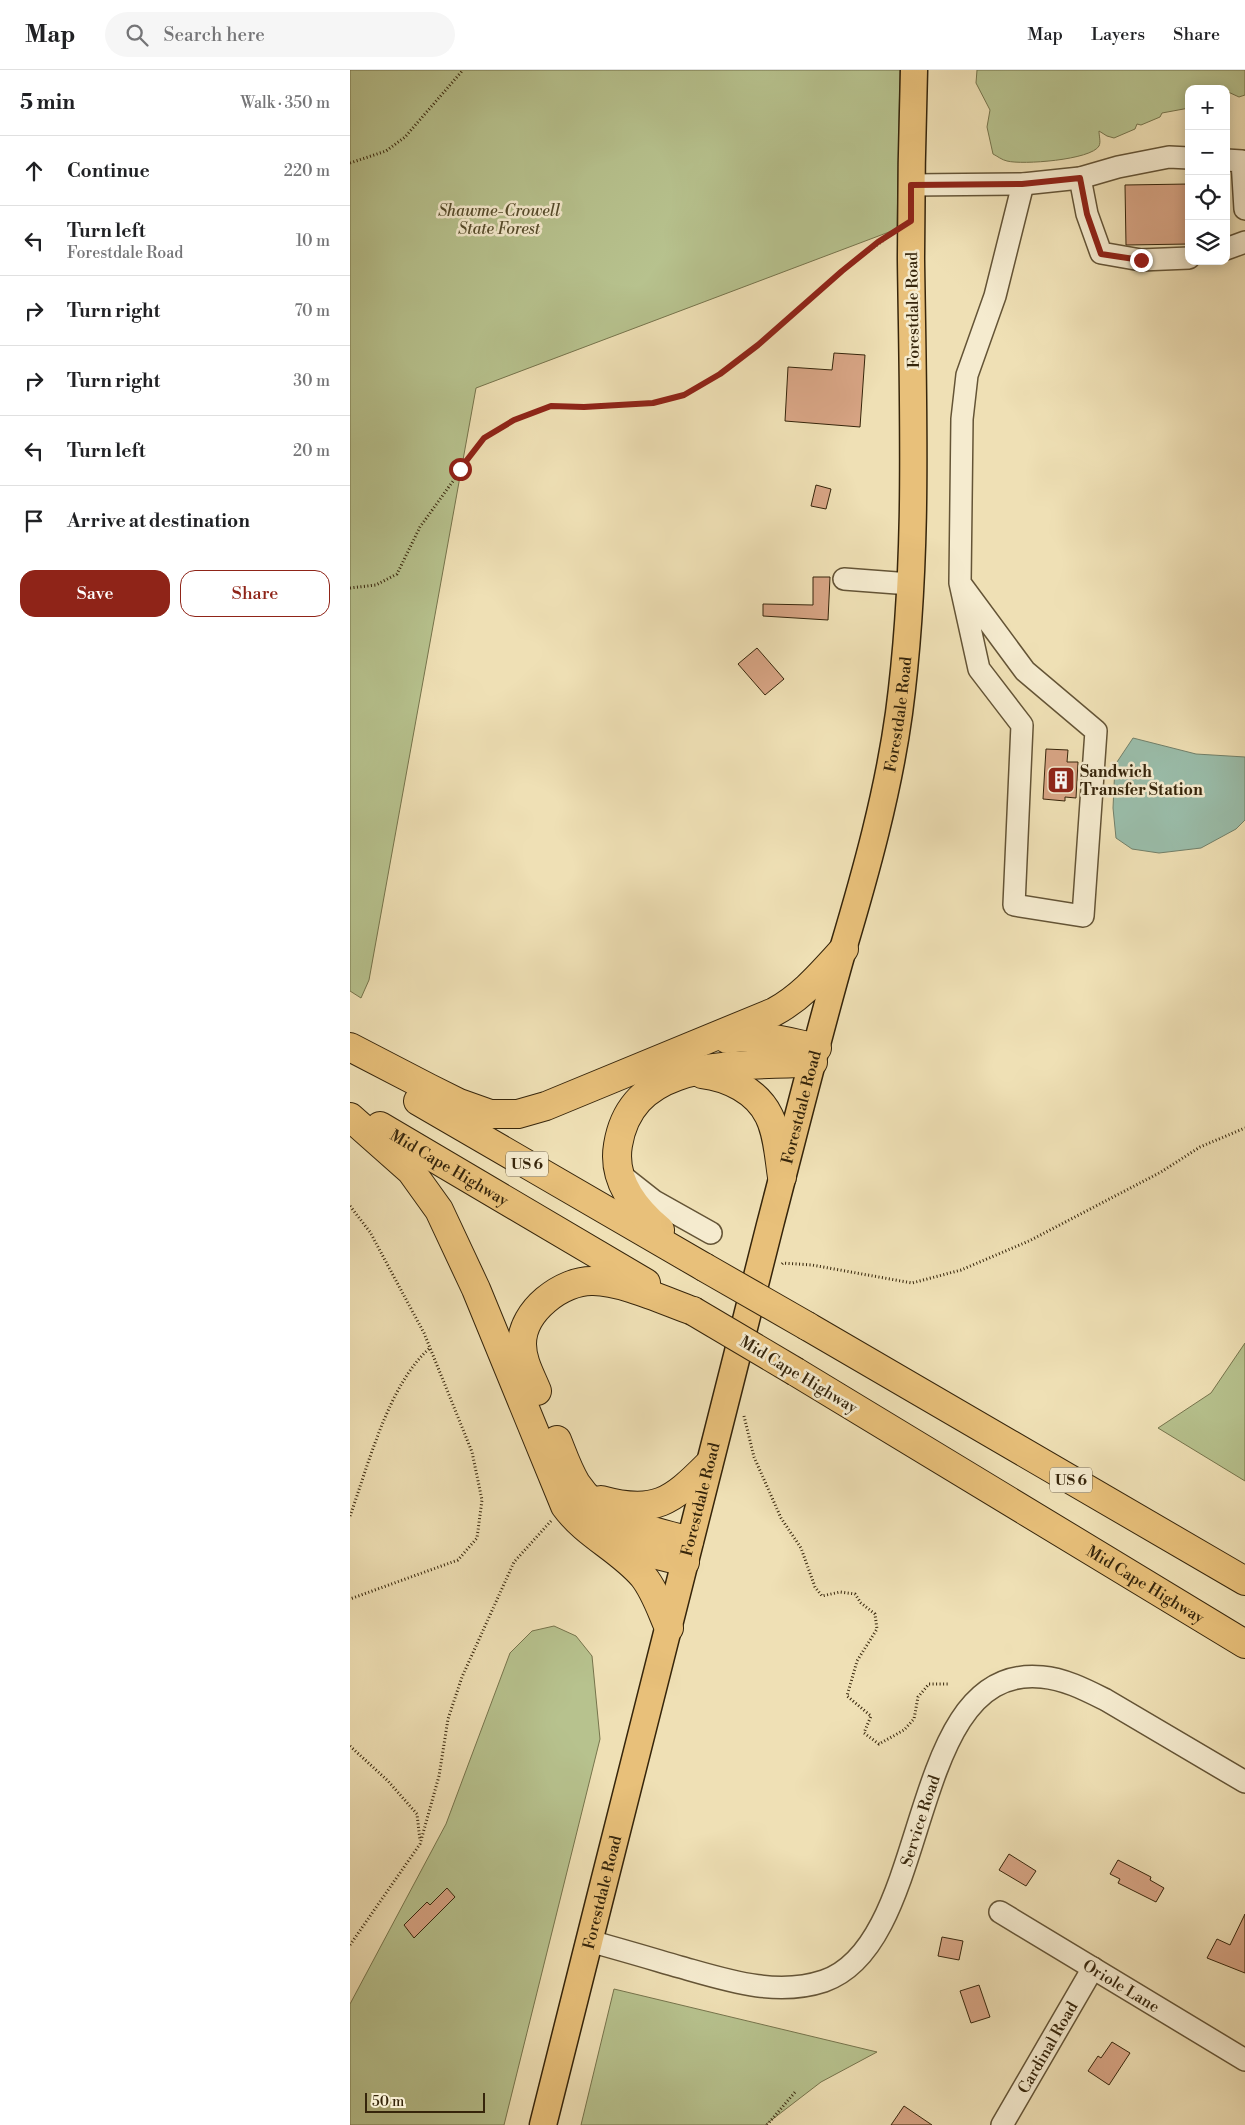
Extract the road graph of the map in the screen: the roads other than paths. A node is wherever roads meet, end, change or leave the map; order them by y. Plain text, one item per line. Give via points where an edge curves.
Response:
1 (914, 70) edge
2 (1185, 158) edge
3 (1230, 160) edge
4 (1080, 178) junction
5 (1022, 184) junction
6 (911, 185) junction
7 (1245, 209) edge
8 (1245, 242) edge
9 (1230, 248) edge
10 (1185, 258) edge
11 (844, 579) dead end
12 (960, 583) junction
13 (910, 584) junction
14 (844, 949) junction
15 (698, 1044) junction
16 (350, 1047) edge
17 (815, 1055) junction
18 (350, 1062) edge
19 (690, 1074) junction
20 (350, 1108) edge
21 (350, 1117) edge
22 (619, 1173) junction
23 (782, 1177) junction
24 (711, 1233) dead end
25 (704, 1267) junction
26 (693, 1311) junction
27 (708, 1465) junction
28 (575, 1501) junction
29 (602, 1541) junction
30 (687, 1551) junction
31 (1245, 1581) edge
32 (669, 1628) junction
33 (1245, 1644) edge
34 (1245, 1782) edge
35 (1000, 1912) dead end
36 (589, 1941) junction
37 (1093, 1968) junction
38 (1245, 2060) edge
39 (543, 2125) edge
40 (1002, 2125) edge

1 - 6 main road, Forestdale Road
2 - 4 street via 1169,157
3 - 7 street via 1242,161
4 - 5 street
4 - 10 street via 1087,214 1101,254 1141,260
5 - 6 street
5 - 12 street via 995,296 968,375 962,419
6 - 13 main road, Forestdale Road via 914,389
8 - 9 street
11 - 13 street
12 - 12 street via 979,669 1022,725 1014,905 1083,916 1096,731 1025,671
13 - 14 main road, Forestdale Road via 903,684 893,750 866,876
14 - 15 highway via 808,988 786,1006
14 - 17 main road, Forestdale Road
15 - 16 highway via 546,1106 504,1115 490,1114 459,1103
15 - 17 highway via 747,1035 776,1039
17 - 19 highway
17 - 23 main road, Forestdale Road
18 - 25 highway, US 6
19 - 22 highway via 679,1075 658,1085 629,1112 618,1141
19 - 23 highway via 727,1080 756,1098 772,1123
20 - 26 highway, Mid Cape Highway / US 6
21 - 28 highway via 405,1166 439,1210
22 - 24 street via 654,1201
22 - 25 highway via 627,1194 641,1213
23 - 27 main road, Forestdale Road
25 - 31 highway, US 6, bridge
26 - 28 highway via 607,1282 582,1281 569,1284 549,1296 528,1324 522,1342 524,1361 572,1476
26 - 33 highway, Mid Cape Highway / US 6, bridge
27 - 28 highway via 676,1495 652,1504 628,1506
27 - 30 main road, Forestdale Road
28 - 29 highway via 582,1526
28 - 30 highway
29 - 30 highway via 633,1550
29 - 32 highway via 644,1577
30 - 32 main road, Forestdale Road
32 - 36 main road, Forestdale Road
34 - 36 street, Service Road via 1086,1690 1056,1679 1016,1678 991,1688 961,1717 881,1924 862,1954 838,1974 809,1985 775,1988 715,1977
35 - 37 street, Oriole Lane
36 - 39 main road, Forestdale Road
37 - 38 street, Oriole Lane
37 - 40 street, Cardinal Road

